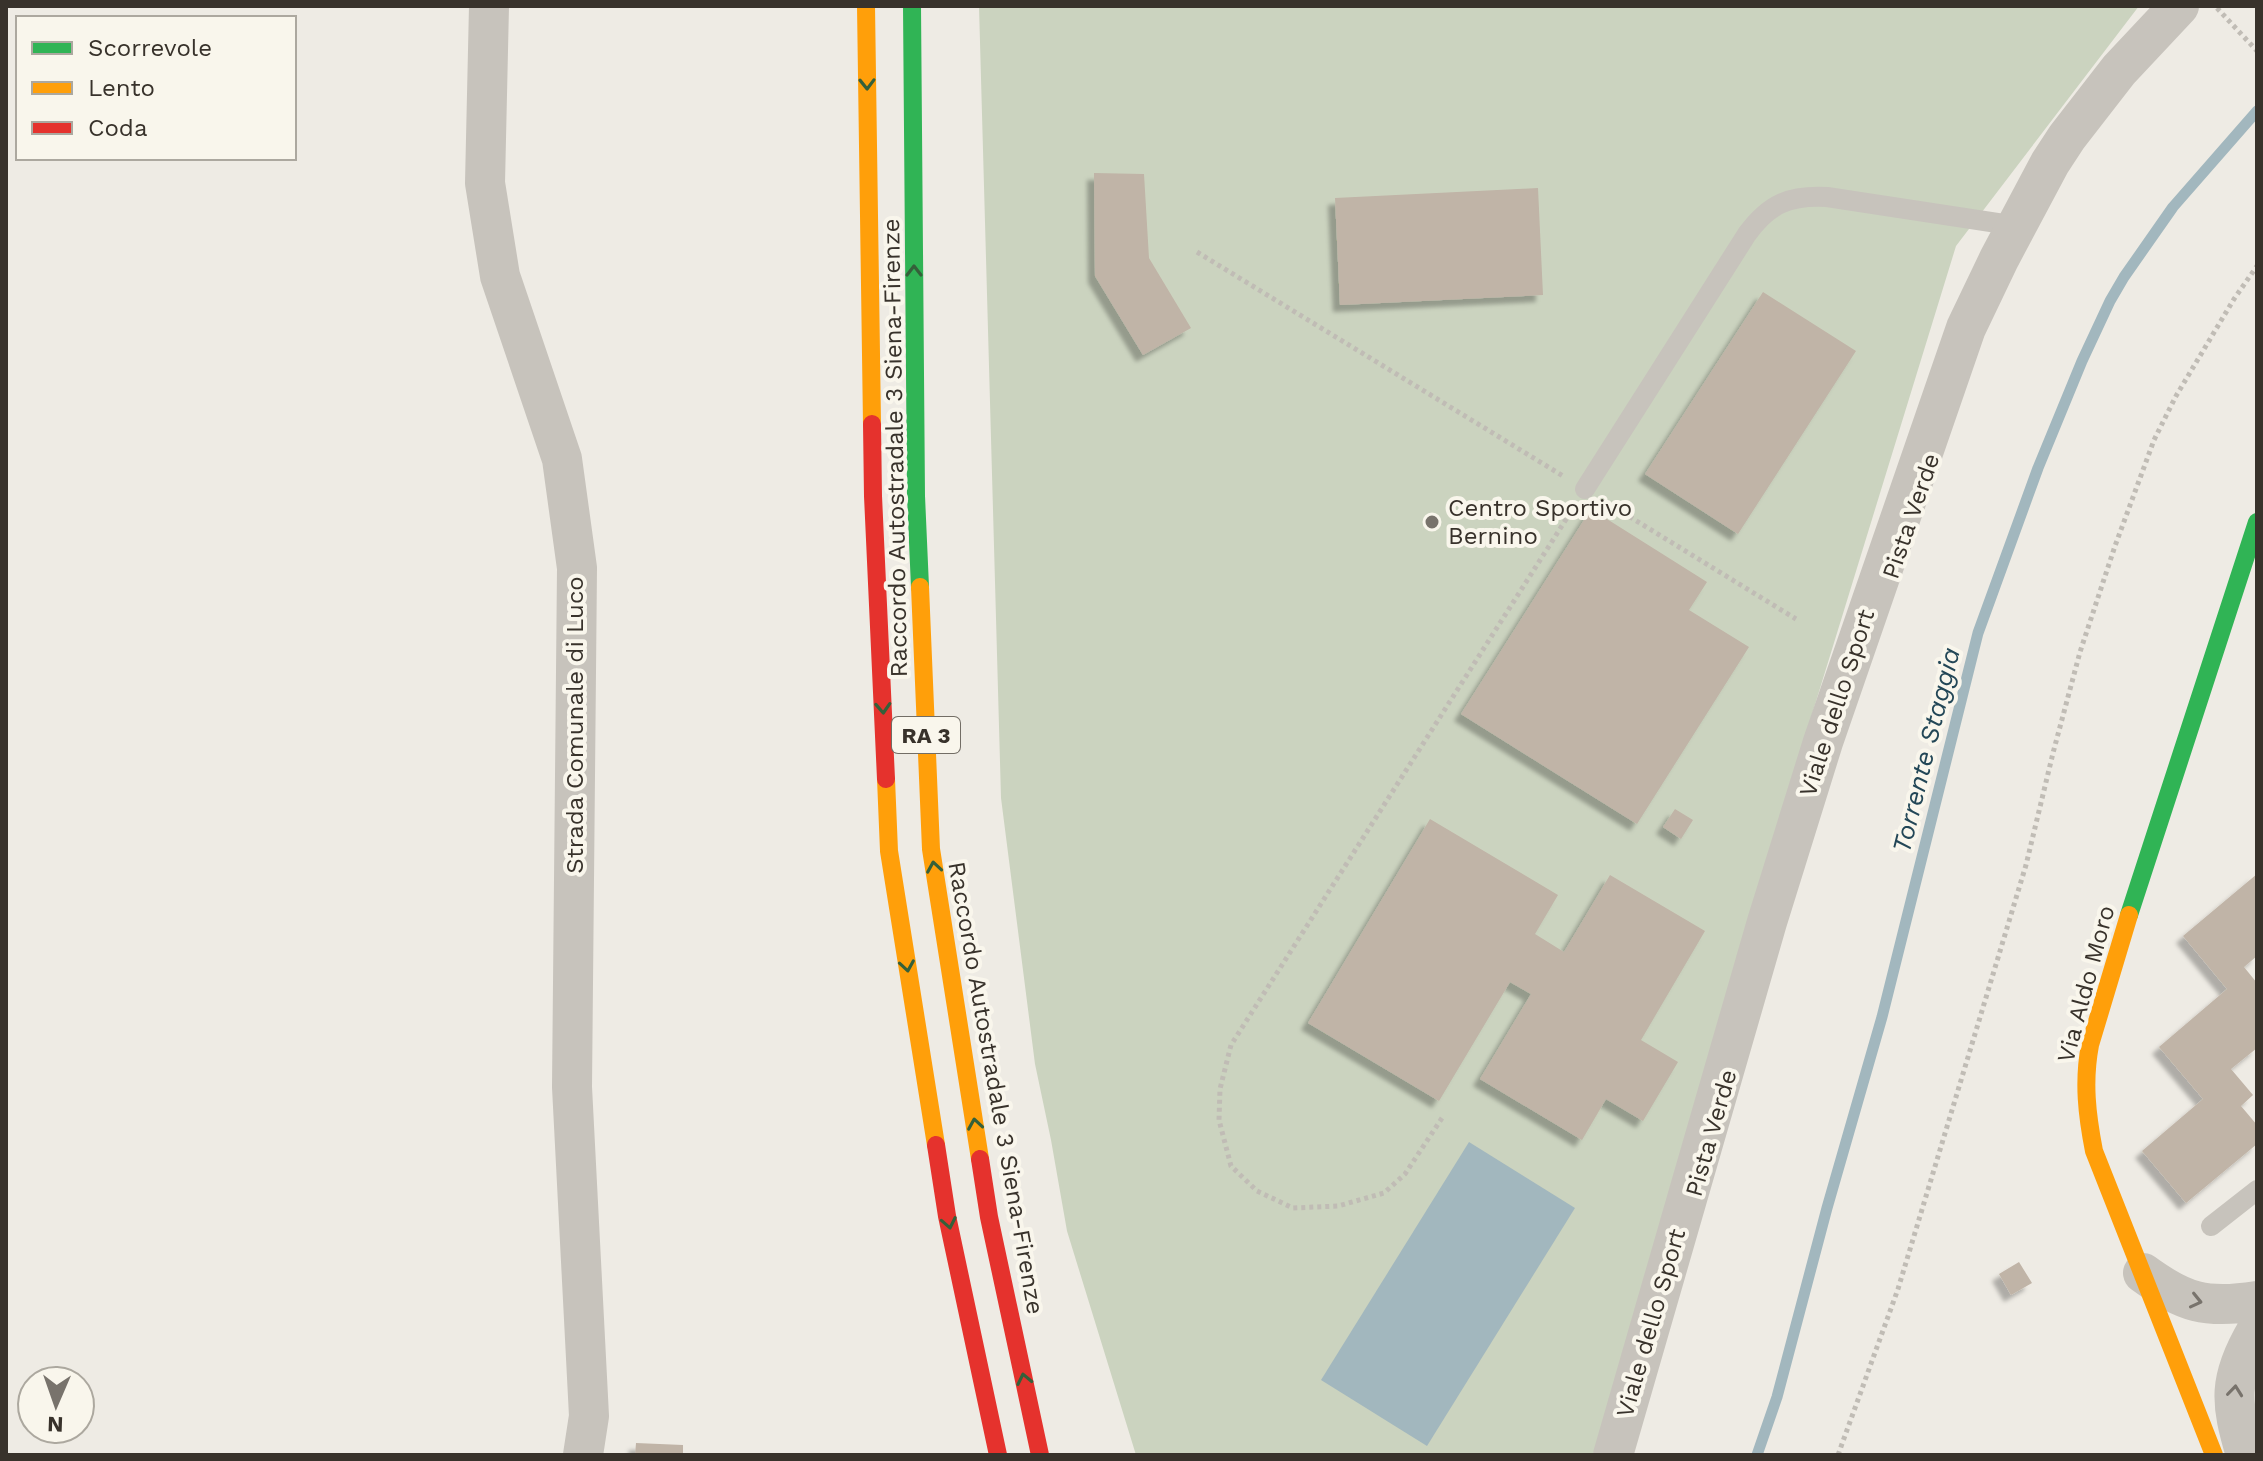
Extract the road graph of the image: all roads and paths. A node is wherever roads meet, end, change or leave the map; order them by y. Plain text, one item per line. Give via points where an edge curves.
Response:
1 (489, 6) edge
2 (866, 6) edge
3 (912, 6) edge
4 (2179, 6) edge
5 (2225, 14) dead end
6 (2257, 51) edge
7 (2017, 226) junction
8 (1197, 252) dead end
9 (2257, 266) edge
10 (1585, 489) junction
11 (2257, 522) edge
12 (1796, 619) dead end
13 (1442, 1118) dead end
14 (2257, 1190) edge
15 (2211, 1226) dead end
16 (2143, 1273) junction
17 (2257, 1301) edge
18 (2257, 1330) edge
19 (583, 1455) edge
20 (998, 1455) edge
21 (1040, 1455) edge
22 (1613, 1455) edge
23 (1838, 1455) edge
24 (2214, 1455) edge
25 (2246, 1455) edge

1 - 19 street, Strada Comunale di Luco via 485,183 500,276 562,459 577,568 572,1087 589,1416
2 -> 20 main road, Raccordo Autostradale 3 Siena-Firenze / RA 3 via 873,496 889,851 947,1216
21 -> 3 main road, Raccordo Autostradale 3 Siena-Firenze / RA 3 via 989,1217 931,849 916,496
4 - 7 street, Viale dello Sport via 2084,113
5 - 6 path
7 - 10 lane via 1827,197 1793,198 1768,210 1747,234
7 - 22 street, Viale dello Sport via 1966,328 1839,694
8 - 10 path
9 - 23 path via 2176,396 2115,546 1903,1274
10 - 12 path
10 - 13 path via 1231,1045 1220,1089 1219,1120 1231,1166 1257,1191 1293,1208 1338,1206 1384,1193 1405,1174
11 - 16 main road, Via Aldo Moro via 2120,943 2086,1067 2094,1151
14 - 15 lane
16 -> 17 street via 2193,1302
16 - 24 main road, Via Aldo Moro
25 -> 18 street via 2233,1387

